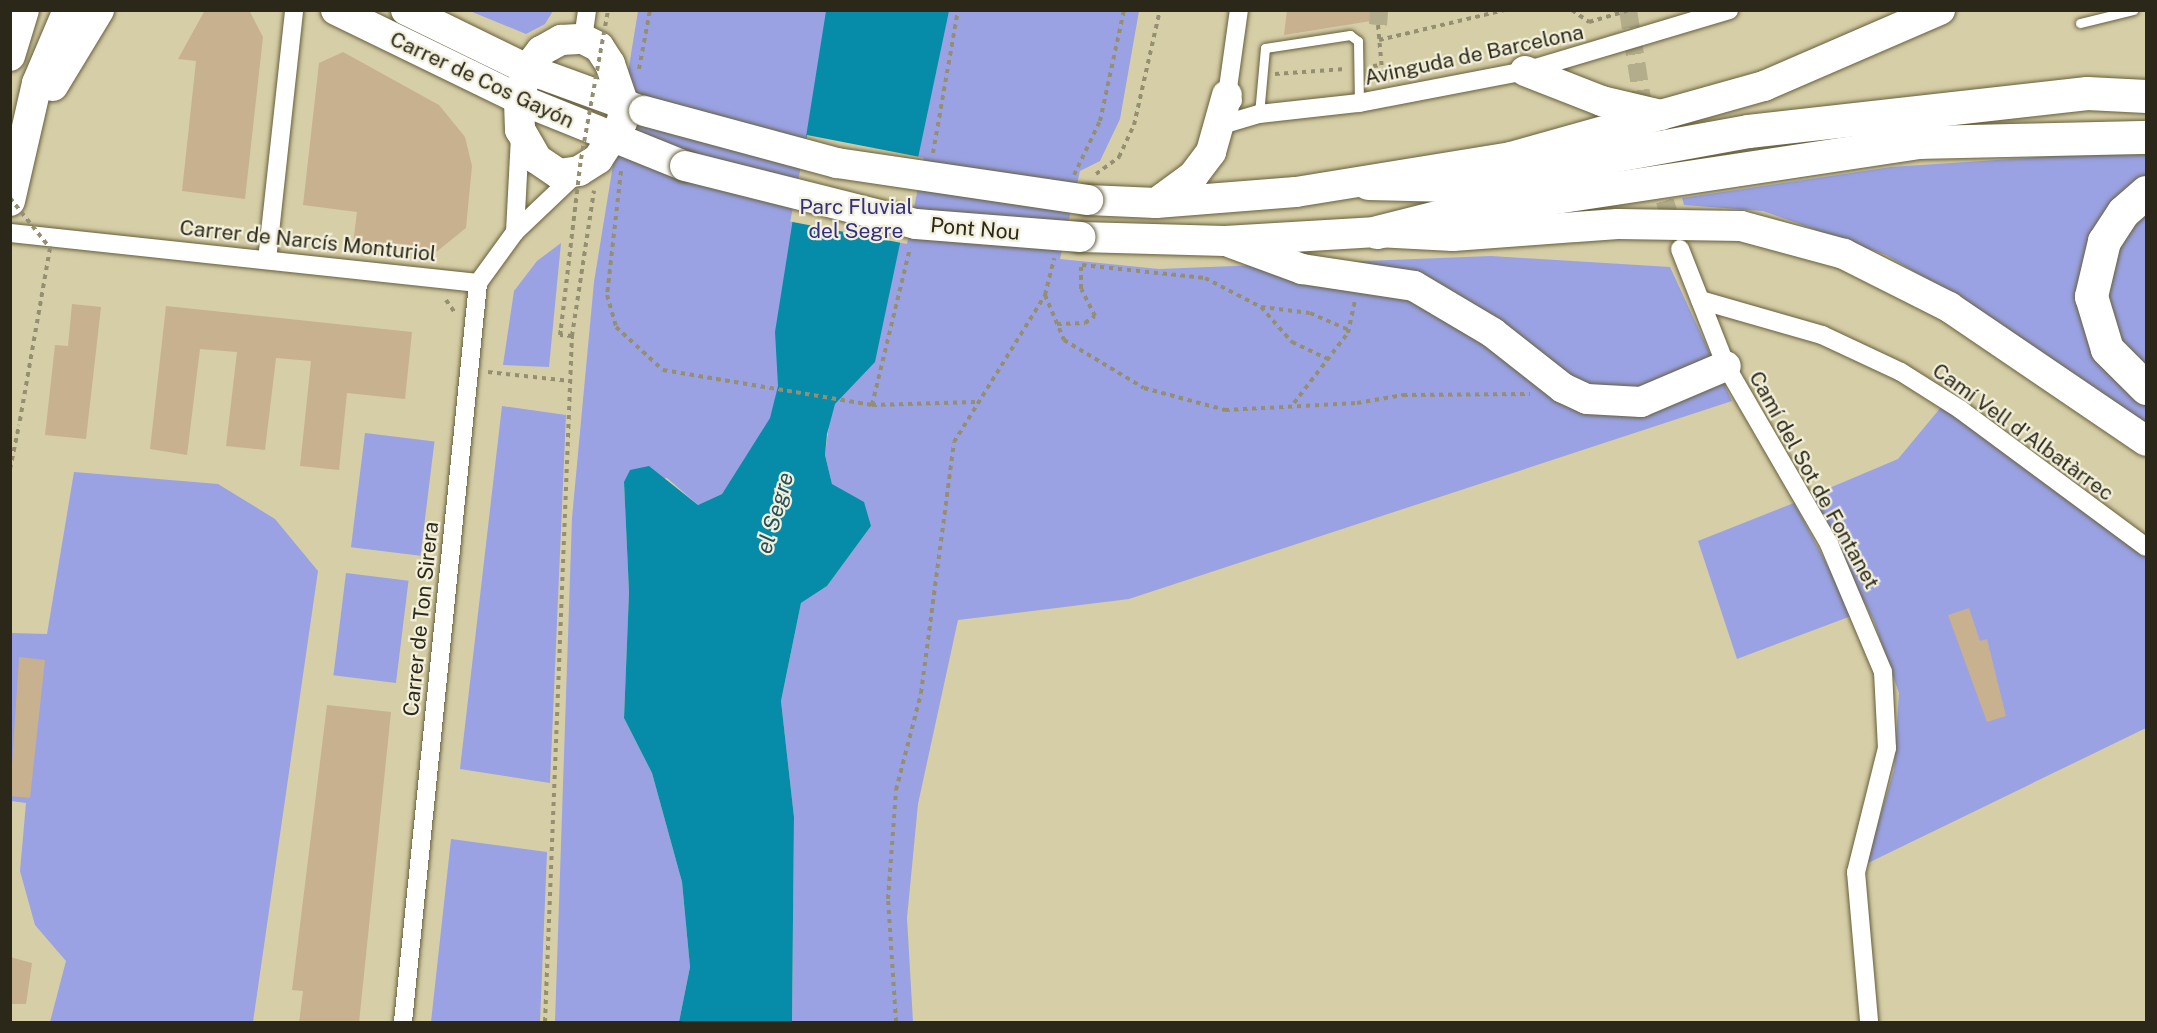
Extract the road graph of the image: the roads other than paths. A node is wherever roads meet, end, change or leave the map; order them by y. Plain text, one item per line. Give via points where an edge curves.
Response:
1 (24, 10) edge
2 (68, 10) edge
3 (99, 10) edge
4 (294, 10) edge
5 (336, 10) edge
6 (406, 10) edge
7 (1239, 10) edge
8 (1729, 10) edge
9 (1940, 10) edge
10 (2133, 10) edge
11 (2080, 23) dead end
12 (585, 25) edge
13 (10, 56) edge
14 (527, 69) junction
15 (1525, 70) junction
16 (1227, 96) junction
17 (2146, 96) edge
18 (519, 99) junction
19 (1359, 103) junction
20 (633, 108) junction
21 (1258, 114) junction
22 (1664, 116) junction
23 (1218, 126) junction
24 (520, 130) junction
25 (26, 137) junction
26 (2146, 137) edge
27 (622, 145) junction
28 (588, 175) junction
29 (1368, 183) junction
30 (2146, 192) edge
31 (10, 200) edge
32 (1156, 203) junction
33 (515, 232) junction
34 (1377, 232) junction
35 (10, 233) edge
36 (1225, 241) junction
37 (1680, 249) tunnel mouth
38 (267, 260) junction
39 (478, 283) junction
40 (1700, 300) junction
41 (1726, 366) junction
42 (2146, 388) edge
43 (2146, 441) edge
44 (2146, 547) edge
45 (403, 1023) edge
46 (1869, 1023) edge

1 - 13 main road
2 - 25 main road via 37,83
3 - 25 main road
4 - 38 street
5 - 18 main road, Carrer de Cos Gayón
6 - 14 main road, Carrer de Cos Gayón
7 - 16 street
8 - 15 street, Avinguda de Barcelona
9 - 22 main road, Pont Nou via 1764,86
10 - 11 lane
12 - 14 main road via 541,51
12 - 20 main road
14 - 18 main road
14 - 20 main road, Carrer de Cos Gayón
15 - 19 street, Avinguda de Barcelona
15 - 22 main road via 1602,101
16 - 21 street
16 - 23 main road
17 - 29 highway via 2087,93 1748,131 1451,185
18 - 24 main road
18 - 27 main road, Carrer de Cos Gayón
19 - 21 street, Avinguda de Barcelona
19 - 21 lane via 1358,41 1350,35 1268,46 1262,66
20 - 27 main road
20 - 32 main road, Pont Nou, bridge via 837,163 1082,187
21 - 23 street, Avinguda de Barcelona
22 - 29 main road, Pont Nou via 1511,157
23 - 32 main road via 1210,152 1193,176
24 - 28 main road via 537,159 559,174
24 - 33 street
25 - 31 main road
26 - 34 highway via 1921,142 1456,212
27 - 28 main road
27 - 36 main road, Pont Nou, bridge via 732,181 916,224 1073,253
28 - 33 street
29 - 32 main road, Pont Nou
30 - 42 highway via 2123,212 2104,241 2091,296 2107,349
33 - 39 street
34 - 36 main road, Pont Nou
34 - 43 main road, Pont Nou via 1454,236 1683,224 1742,226 1791,238 1844,254 1949,307
35 - 38 street, Carrer de Narcís Monturiol
36 - 41 main road via 1271,261 1414,286 1437,297 1563,388 1613,404 1641,402
37 - 40 street, Camí del Sot de Fontanet
38 - 39 street, Carrer de Narcís Monturiol
39 - 45 street, Carrer de Ton Sirera
40 - 41 street, Camí del Sot de Fontanet
40 - 44 street, Camí Vell d'Albatàrrec via 1822,335 1901,372 1961,410
41 - 46 street, Camí del Sot de Fontanet via 1829,544 1883,672 1887,748 1856,872

